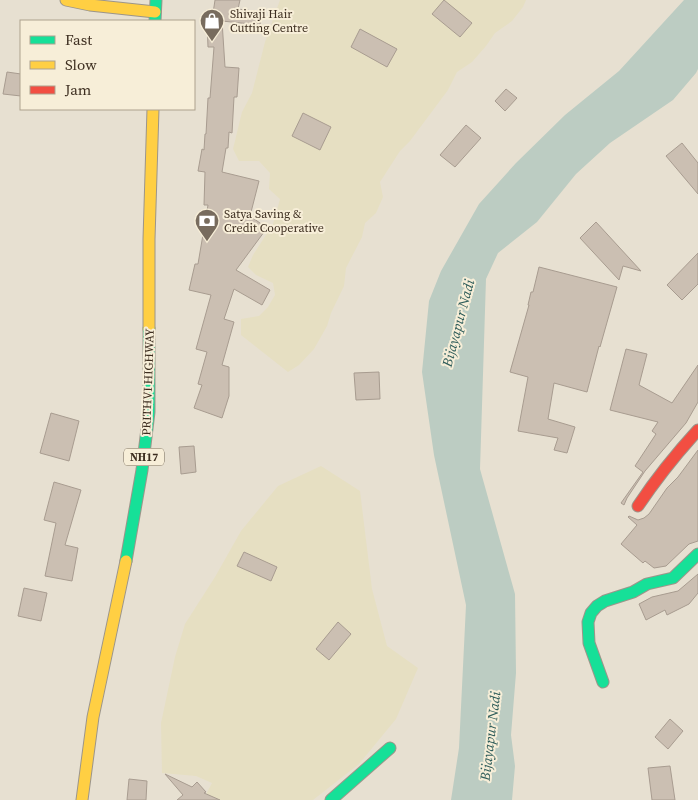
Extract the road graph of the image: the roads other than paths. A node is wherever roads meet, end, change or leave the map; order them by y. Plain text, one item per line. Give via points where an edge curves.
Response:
1 (66, 0) edge
2 (156, 0) edge
3 (155, 17) edge
4 (153, 110) edge
5 (698, 430) edge
6 (638, 506) dead end
7 (698, 554) edge
8 (603, 682) dead end
9 (390, 748) dead end
10 (82, 800) edge
11 (331, 800) edge

1 - 3 main road
2 - 3 main road
4 - 10 main road, PRITHVI HIGHWAY / NH17 via 149,412 133,525 95,708
5 - 6 main road via 656,479
7 - 8 main road via 674,577 646,584 596,606 588,626 588,639 594,664
9 - 11 main road

